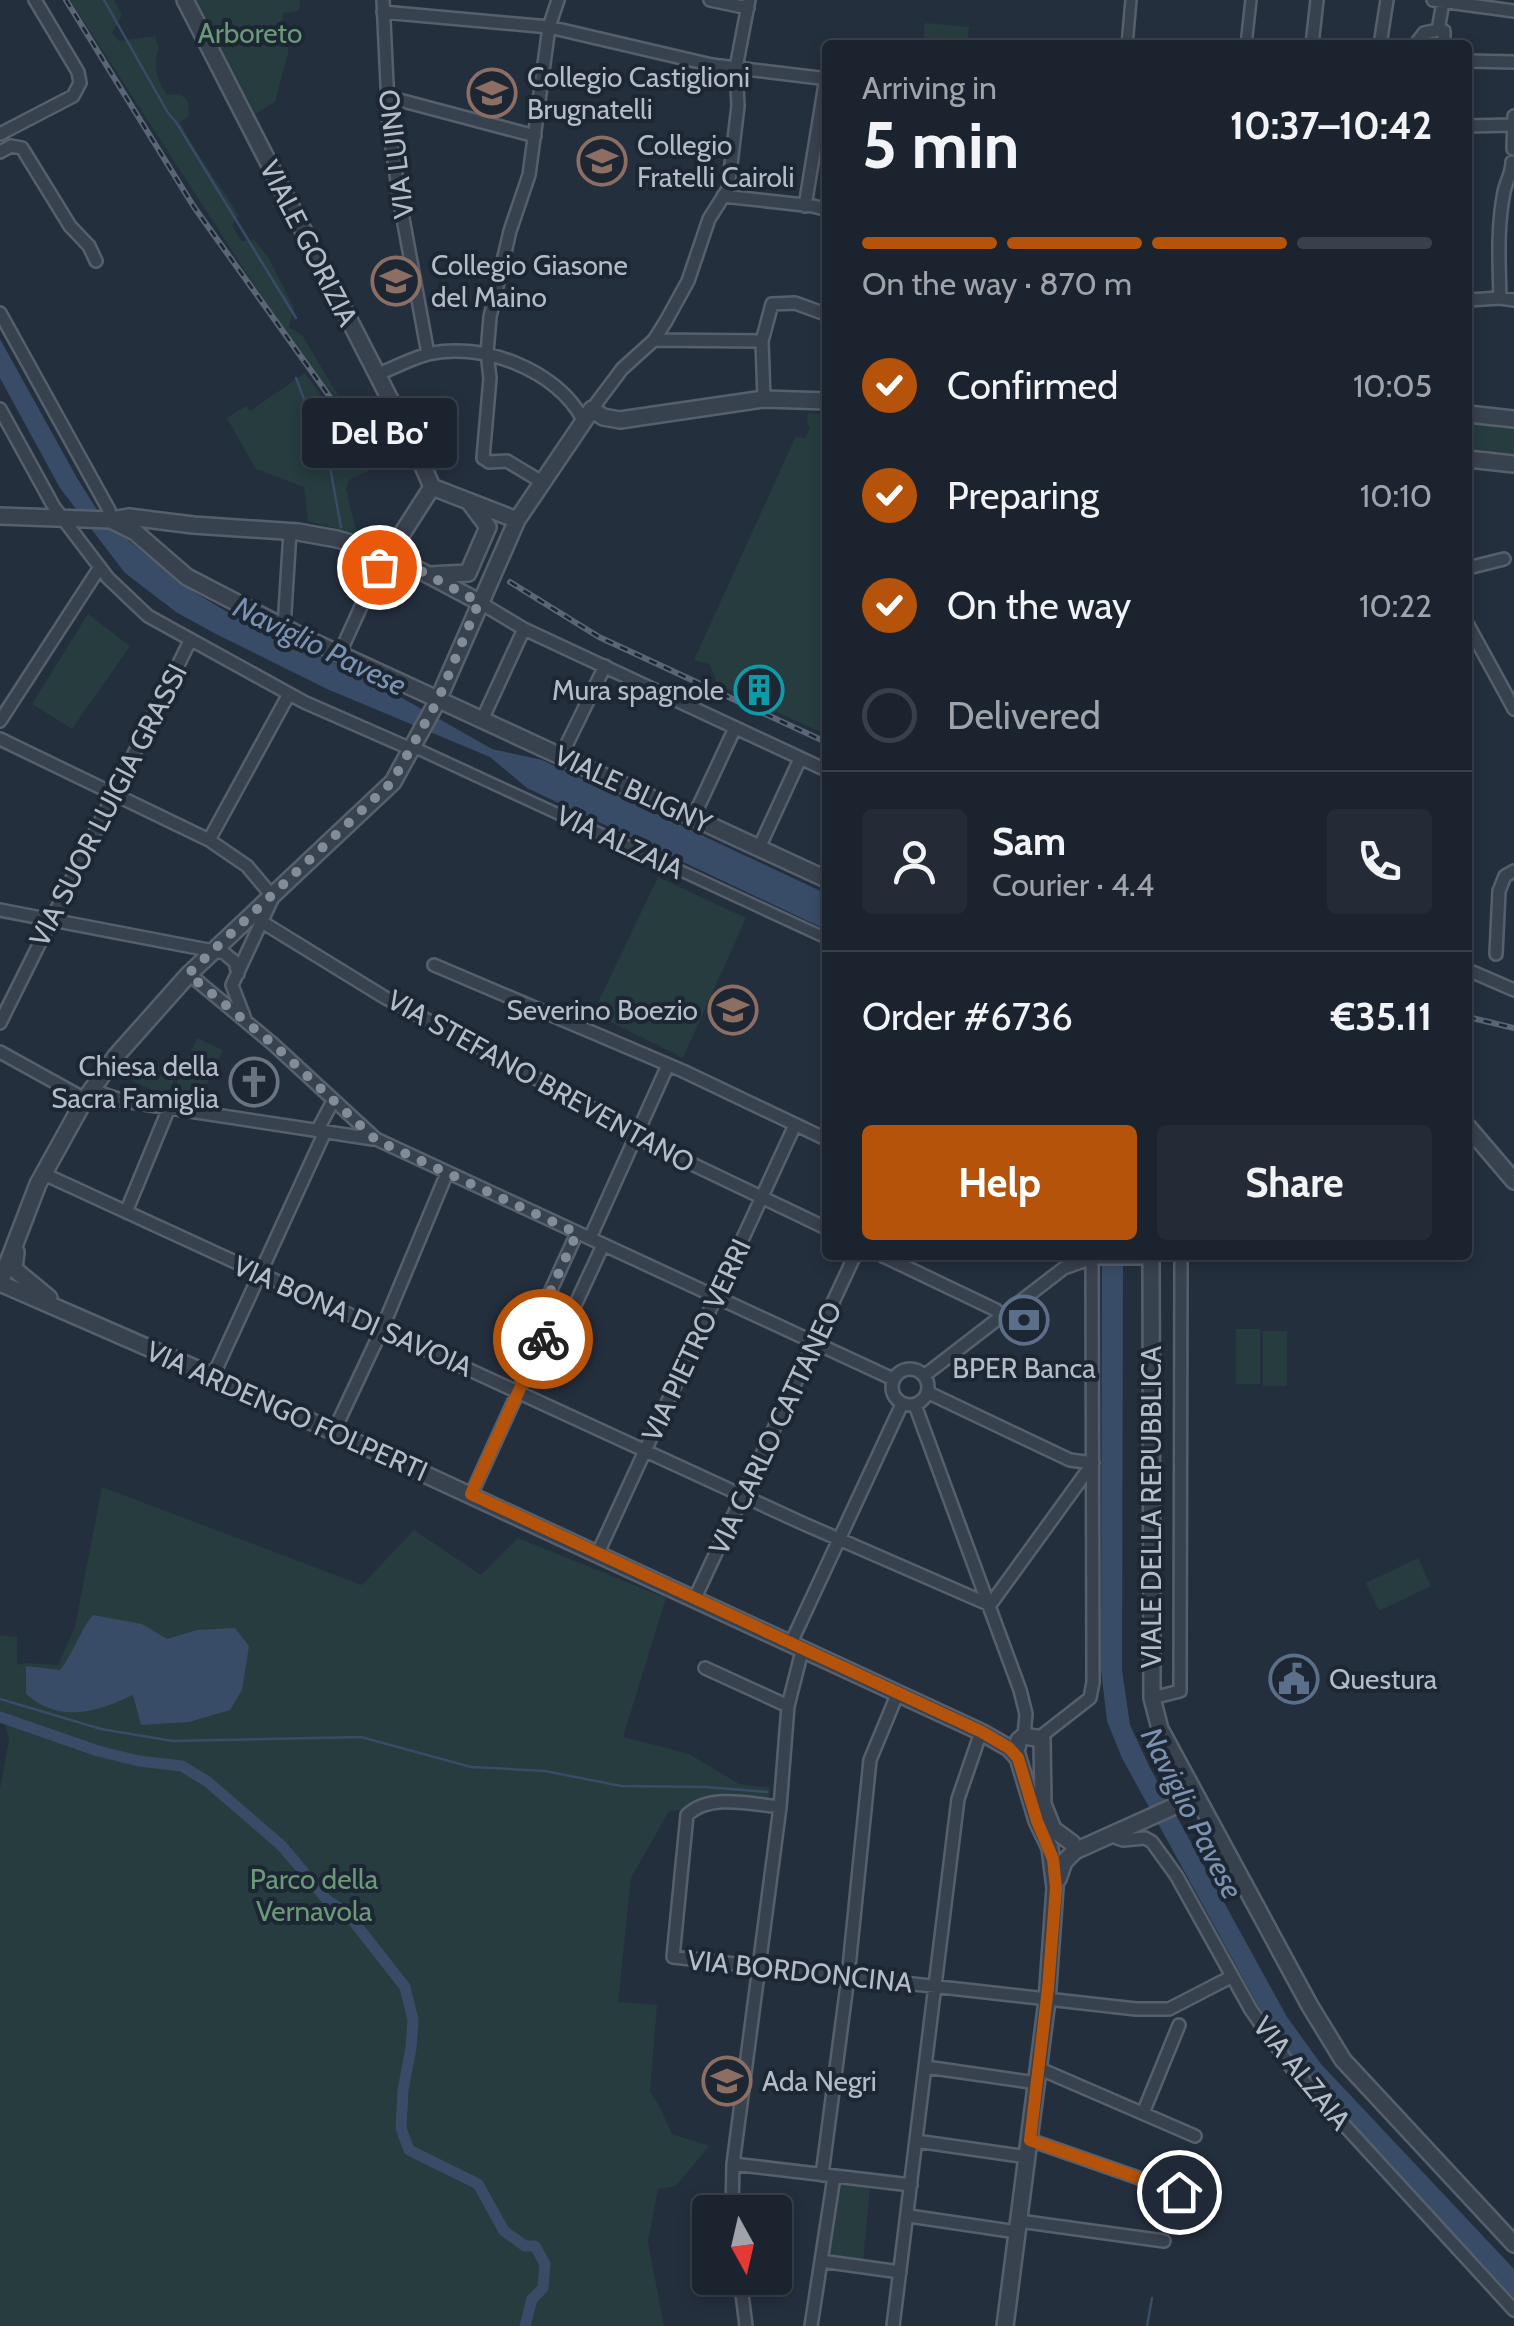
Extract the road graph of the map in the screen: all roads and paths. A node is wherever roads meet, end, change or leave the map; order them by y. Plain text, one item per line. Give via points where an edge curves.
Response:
1 (34, 0) edge
2 (185, 0) edge
3 (558, 0) edge
4 (710, 0) edge
5 (1131, 0) edge
6 (1251, 0) edge
7 (1317, 0) edge
8 (1387, 0) edge
9 (1438, 1) edge
10 (748, 4) edge
11 (383, 6) edge
12 (1514, 10) edge
13 (550, 27) junction
14 (1438, 30) junction
15 (1127, 40) edge
16 (1247, 40) edge
17 (1313, 40) edge
18 (1381, 40) edge
19 (1418, 40) edge
20 (1444, 40) edge
21 (1472, 61) edge
22 (1514, 62) edge
23 (736, 68) junction
24 (822, 78) edge
25 (388, 97) junction
26 (822, 109) edge
27 (1514, 116) edge
28 (1514, 125) edge
29 (1472, 126) edge
30 (0, 134) edge
31 (535, 136) junction
32 (0, 152) edge
33 (1513, 155) edge
34 (723, 196) junction
35 (806, 206) junction
36 (822, 209) edge
37 (96, 261) dead end
38 (1500, 298) junction
39 (1472, 300) edge
40 (1514, 300) edge
41 (0, 313) edge
42 (822, 313) edge
43 (654, 340) junction
44 (762, 341) junction
45 (487, 353) junction
46 (428, 354) junction
47 (377, 375) junction
48 (764, 399) junction
49 (822, 401) edge
50 (0, 409) edge
51 (588, 414) junction
52 (1472, 414) edge
53 (1514, 419) edge
54 (1472, 460) edge
55 (1514, 464) edge
56 (542, 482) junction
57 (432, 487) junction
58 (470, 503) junction
59 (0, 516) edge
60 (63, 518) junction
61 (110, 520) junction
62 (140, 520) junction
63 (517, 520) junction
64 (193, 525) junction
65 (290, 532) junction
66 (160, 542) junction
67 (389, 554) junction
68 (1504, 559) dead end
69 (100, 567) junction
70 (1472, 567) edge
71 (427, 576) junction
72 (187, 577) junction
73 (479, 602) junction
74 (284, 627) junction
75 (524, 628) junction
76 (1472, 632) edge
77 (190, 641) junction
78 (338, 655) junction
79 (605, 666) junction
80 (289, 694) junction
81 (434, 707) junction
82 (1514, 709) edge
83 (482, 720) junction
84 (0, 721) edge
85 (735, 728) junction
86 (0, 739) edge
87 (412, 749) junction
88 (561, 756) junction
89 (800, 758) junction
90 (822, 768) edge
91 (114, 796) junction
92 (694, 818) junction
93 (210, 840) junction
94 (759, 848) junction
95 (1514, 871) edge
96 (822, 877) edge
97 (273, 897) junction
98 (0, 910) edge
99 (50, 920) junction
100 (262, 922) junction
101 (822, 936) edge
102 (214, 950) junction
103 (1496, 954) dead end
104 (434, 965) dead end
105 (1472, 972) edge
106 (188, 974) junction
107 (235, 980) junction
108 (1514, 990) edge
109 (212, 994) junction
110 (0, 1022) edge
111 (246, 1023) junction
112 (0, 1052) edge
113 (668, 1065) junction
114 (89, 1095) junction
115 (332, 1102) junction
116 (169, 1108) junction
117 (795, 1125) junction
118 (321, 1132) junction
119 (1472, 1132) edge
120 (638, 1133) junction
121 (822, 1137) edge
122 (376, 1140) junction
123 (447, 1173) junction
124 (44, 1174) junction
125 (1514, 1181) edge
126 (762, 1197) junction
127 (126, 1212) junction
128 (822, 1226) edge
129 (19, 1228) junction
130 (583, 1235) junction
131 (603, 1244) junction
132 (0, 1254) edge
133 (853, 1260) edge
134 (891, 1260) edge
135 (1084, 1260) edge
136 (1091, 1260) edge
137 (1151, 1260) edge
138 (1181, 1260) edge
139 (260, 1274) junction
140 (0, 1283) edge
141 (716, 1295) junction
142 (64, 1310) junction
143 (1001, 1317) junction
144 (382, 1329) junction
145 (546, 1331) junction
146 (816, 1340) junction
147 (924, 1375) junction
148 (213, 1376) junction
149 (893, 1378) junction
150 (520, 1392) junction
151 (928, 1394) junction
152 (908, 1404) junction
153 (334, 1432) junction
154 (646, 1449) junction
155 (1093, 1463) junction
156 (471, 1494) junction
157 (745, 1496) junction
158 (838, 1538) junction
159 (597, 1555) junction
160 (694, 1600) junction
161 (990, 1605) junction
162 (796, 1648) junction
163 (705, 1668) dead end
164 (897, 1695) junction
165 (1152, 1698) junction
166 (788, 1706) junction
167 (982, 1732) junction
168 (1030, 1737) junction
169 (998, 1741) junction
170 (1018, 1758) junction
171 (1195, 1797) junction
172 (780, 1806) junction
173 (1112, 1836) junction
174 (1064, 1858) junction
175 (759, 1968) junction
176 (848, 1977) junction
177 (1231, 1977) junction
178 (936, 1986) junction
179 (1046, 2001) junction
180 (1179, 2025) dead end
181 (926, 2067) junction
182 (1038, 2076) junction
183 (1143, 2114) junction
184 (1195, 2136) dead end
185 (916, 2141) junction
186 (1028, 2148) junction
187 (733, 2164) junction
188 (828, 2176) junction
189 (911, 2185) junction
190 (1179, 2192) dead end
191 (732, 2195) edge
192 (908, 2216) junction
193 (1018, 2226) junction
194 (1164, 2241) dead end
195 (1514, 2244) edge
196 (821, 2260) junction
197 (900, 2272) junction
198 (742, 2295) edge
199 (1514, 2310) edge
200 (746, 2326) edge
201 (811, 2326) edge
202 (893, 2326) edge
203 (1005, 2326) edge

1 - 30 street via 80,84 72,96
2 - 47 street, VIALE GORIZIA
3 - 13 street
4 - 10 street
5 - 15 street
6 - 16 street
7 - 17 street
8 - 18 street
9 - 12 street
9 - 14 street
10 - 23 street
11 - 13 street
11 - 25 street, VIA LUINO
13 - 23 street
13 - 31 street
14 - 19 street
14 - 20 street
21 - 22 street
23 - 24 street
23 - 34 street via 738,106
25 - 31 street
25 - 46 street, VIA LUINO
26 - 35 street
27 - 28 street
28 - 29 street
28 - 33 street
31 - 45 street via 498,277
32 - 37 street via 22,148
33 - 38 street via 1498,242
34 - 35 street
34 - 43 street via 688,281
35 - 36 street
38 - 39 street
38 - 40 street
41 - 61 street
42 - 44 street via 772,304
43 - 44 street
43 - 51 street
44 - 48 street
45 - 46 street
45 - 51 street via 539,376
45 - 56 street via 485,460 507,461
46 - 47 street
47 - 57 street, VIALE GORIZIA
48 - 49 street
48 - 51 street via 620,420
50 - 60 street
51 - 56 street
52 - 53 street
54 - 55 street
56 - 63 street
57 - 58 street
57 - 67 street
58 - 63 street
58 - 71 street via 488,527 472,569
59 - 60 street
60 - 61 street
60 - 69 street
61 - 62 street
61 - 72 street via 135,532
62 - 64 street
62 - 66 street
63 - 73 street
64 - 65 street
64 - 66 street via 164,534
65 - 67 street
65 - 74 street
66 - 72 street
67 - 71 street
67 - 78 street
68 - 70 street
69 - 77 street via 148,616
69 - 84 street
71 - 73 street
72 - 74 street, VIALE BLIGNY
73 - 75 street
73 - 81 street
74 - 78 street, VIALE BLIGNY
75 - 79 street
75 - 83 street
76 - 82 street
77 - 80 street
77 - 91 street, VIA SUOR LUIGIA GRASSI
78 - 81 street, VIALE BLIGNY
79 - 85 street
79 - 88 street
80 - 87 street
80 - 93 street
81 - 83 street, VIALE BLIGNY
81 - 87 street
83 - 88 street, VIALE BLIGNY
85 - 89 street
85 - 92 street
86 - 91 street
87 - 97 street via 385,790
87 - 101 street, VIA ALZAIA
88 - 92 street, VIALE BLIGNY
89 - 90 street
89 - 94 street
91 - 93 street
91 - 99 street, VIA SUOR LUIGIA GRASSI
92 - 94 street, VIALE BLIGNY
93 - 97 street via 247,866
94 - 96 street, VIALE BLIGNY
95 - 103 street via 1499,891
97 - 100 street
97 - 102 street
98 - 99 street
99 - 102 street
99 - 110 street, VIA SUOR LUIGIA GRASSI
100 - 107 street
100 - 120 street, VIA STEFANO BREVENTANO
102 - 106 street
102 - 107 street via 232,958
104 - 113 street
105 - 108 street
106 - 109 street
106 - 114 street
107 - 109 street
107 - 111 street
109 - 111 street
111 - 115 street
112 - 114 street
113 - 117 street
113 - 120 street
114 - 116 street
114 - 124 street
115 - 118 street
115 - 122 street
116 - 118 street
116 - 127 street
117 - 121 street
117 - 126 street, VIA PIETRO VERRI
118 - 122 street
118 - 139 street
119 - 125 street
120 - 126 street, VIA STEFANO BREVENTANO
120 - 130 street
122 - 123 street
123 - 130 street
123 - 144 street
124 - 127 street, VIA BONA DI SAVOIA
124 - 129 street
126 - 128 street, VIA STEFANO BREVENTANO
126 - 141 street, VIA PIETRO VERRI
127 - 139 street, VIA BONA DI SAVOIA
129 - 132 street
129 - 140 street
129 - 142 street, VIA ARDENGO FOLPERTI via 14,1270
130 - 131 street
130 - 145 street via 540,1314
131 - 141 street
131 - 145 street via 564,1329
133 - 146 street, VIA CARLO CATTANEO
134 - 143 street
135 - 143 street
136 - 155 street
137 - 165 street, VIALE DELLA REPUBBLICA
138 - 165 street via 1180,1691
139 - 144 street, VIA BONA DI SAVOIA
139 - 148 street
140 - 142 street, VIA ARDENGO FOLPERTI
141 - 146 street
141 - 154 street, VIA PIETRO VERRI
142 - 148 street, VIA ARDENGO FOLPERTI
143 - 147 street
144 - 150 street, VIA BONA DI SAVOIA
144 - 153 street
145 - 150 street
146 - 149 street
146 - 157 street, VIA CARLO CATTANEO
147 - 149 street via 910,1368
147 - 151 street
148 - 153 street, VIA ARDENGO FOLPERTI
149 - 152 street via 892,1392
150 - 154 street, VIA BONA DI SAVOIA
150 - 156 street
151 - 152 street
151 - 155 street via 1070,1460
152 - 158 street
152 - 161 street
153 - 156 street, VIA ARDENGO FOLPERTI
154 - 157 street, VIA BONA DI SAVOIA
154 - 159 street, VIA PIETRO VERRI
155 - 161 street
155 - 168 street via 1090,1698
156 - 159 street, VIA ARDENGO FOLPERTI
157 - 158 street, VIA BONA DI SAVOIA
157 - 160 street, VIA CARLO CATTANEO
158 - 161 street, VIA BONA DI SAVOIA
158 - 162 street
159 - 160 street, VIA ARDENGO FOLPERTI
160 - 162 street, VIA ARDENGO FOLPERTI
161 - 168 street via 1032,1713
162 - 164 street, VIA ARDENGO FOLPERTI
162 - 166 street
163 - 166 street
164 - 167 street, VIA ARDENGO FOLPERTI
164 - 176 street via 870,1760
165 - 171 street, VIALE DELLA REPUBBLICA via 1160,1729
166 - 172 street
167 - 169 street, VIA ARDENGO FOLPERTI
167 - 178 street via 958,1798
168 - 169 street
168 - 170 street via 1016,1751
168 - 174 street via 1044,1752 1043,1804 1053,1829 1072,1843
169 - 170 street, VIA ARDENGO FOLPERTI
170 - 174 street via 1037,1821
171 - 173 street
171 - 195 street, VIALE DELLA REPUBBLICA via 1343,2060
172 - 175 street
172 - 175 street, VIA BORDONCINA via 699,1804 687,1815 673,1957
173 - 174 street
173 - 177 street, VIA ALZAIA via 1152,1842
174 - 179 street
175 - 176 street, VIA BORDONCINA
175 - 187 street
176 - 178 street, VIA BORDONCINA
176 - 188 street
177 - 179 street, VIA BORDONCINA via 1170,2009
177 - 199 street, VIA ALZAIA via 1309,2088
178 - 179 street, VIA BORDONCINA
178 - 181 street
179 - 182 street
180 - 183 street
181 - 182 street
181 - 185 street
182 - 183 street
182 - 186 street
183 - 184 street
185 - 186 street
185 - 189 street
186 - 190 street
186 - 193 street
187 - 188 street
187 - 191 street
188 - 189 street
188 - 196 street
189 - 192 street
192 - 193 street
192 - 197 street
193 - 194 street
193 - 203 street
196 - 197 street
196 - 201 street
197 - 202 street
198 - 200 street

